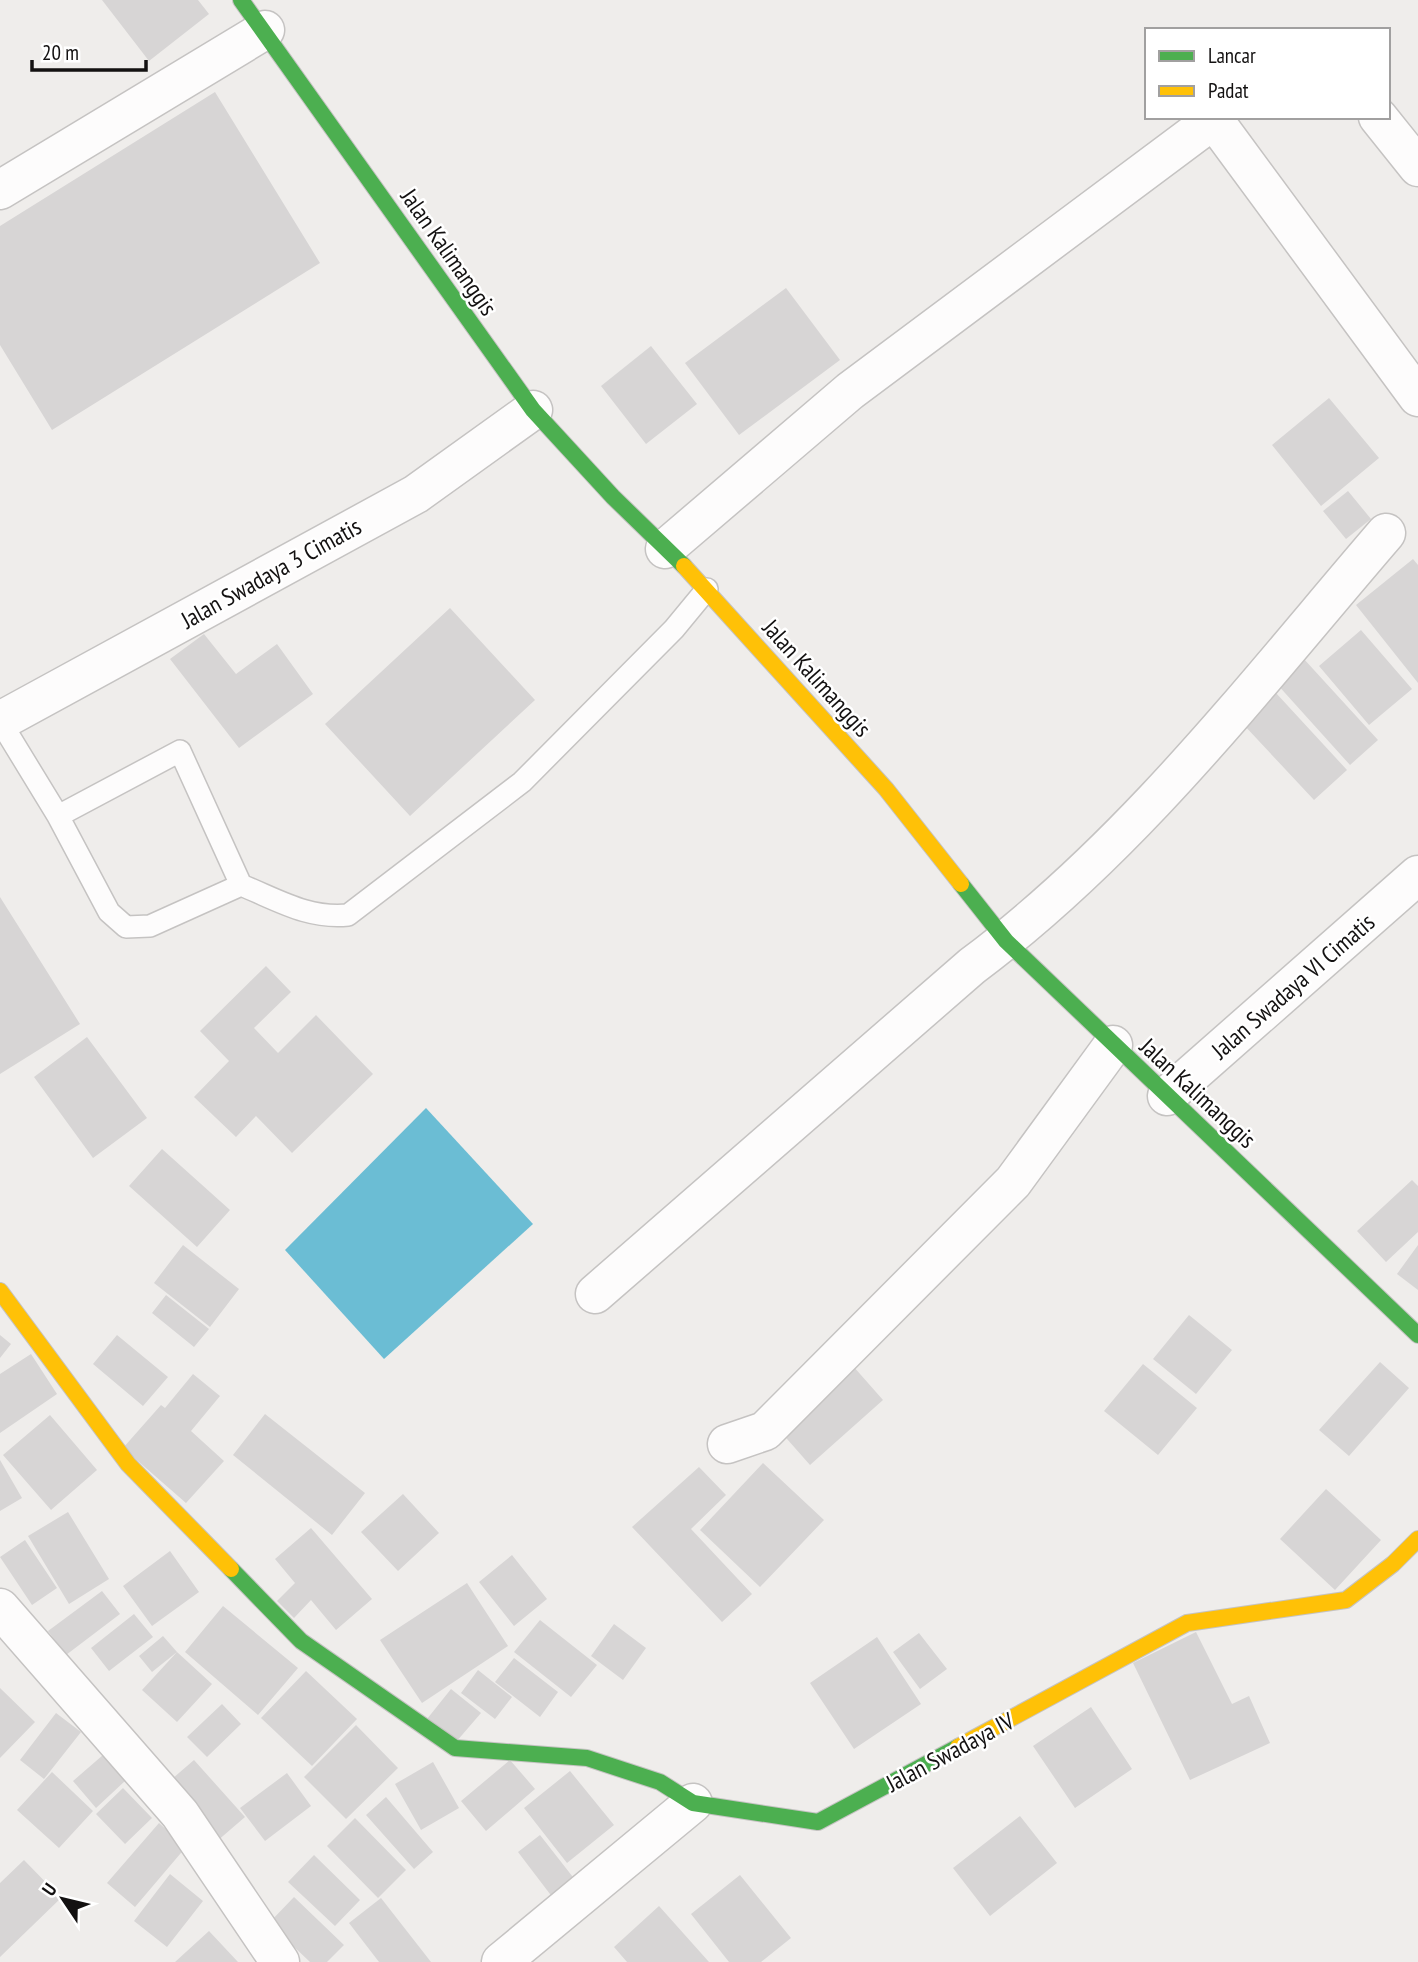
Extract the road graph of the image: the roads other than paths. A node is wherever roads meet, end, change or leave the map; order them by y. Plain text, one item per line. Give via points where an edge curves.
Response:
1 (241, 0) edge
2 (265, 30) junction
3 (1215, 119) edge
4 (1380, 119) edge
5 (1418, 167) edge
6 (0, 190) edge
7 (1418, 397) edge
8 (533, 410) junction
9 (1386, 533) dead end
10 (665, 550) junction
11 (707, 589) junction
12 (0, 721) edge
13 (58, 816) junction
14 (1418, 875) edge
15 (242, 885) junction
16 (1006, 941) junction
17 (1113, 1045) junction
18 (1167, 1096) junction
19 (0, 1291) edge
20 (595, 1294) dead end
21 (1418, 1335) edge
22 (727, 1444) dead end
23 (1418, 1539) edge
24 (0, 1608) edge
25 (693, 1803) junction
26 (280, 1962) edge
27 (501, 1962) edge

1 - 2 main road, Jalan Kalimanggis
2 - 6 street
2 - 8 main road, Jalan Kalimanggis
3 - 7 street
3 - 10 street via 850,391
4 - 5 street
8 - 10 main road, Jalan Kalimanggis
8 - 12 street, Jalan Swadaya 3 Cimatis via 416,494
9 - 16 street via 1147,811
10 - 11 main road, Jalan Kalimanggis
11 - 15 lane via 674,629 522,782 348,915 323,917 294,909
11 - 16 main road, Jalan Kalimanggis via 887,789
12 - 13 lane
13 - 15 lane via 109,912 126,927 150,926
13 - 15 lane via 180,751
14 - 18 street, Jalan Swadaya VI Cimatis
16 - 17 main road, Jalan Kalimanggis
16 - 20 street
17 - 18 main road, Jalan Kalimanggis
17 - 22 street via 1013,1182 765,1431
18 - 21 main road, Jalan Kalimanggis
19 - 25 main road via 128,1464 301,1642 456,1748 587,1758 660,1782
23 - 25 main road, Jalan Swadaya IV via 1346,1600 1187,1623 818,1822
24 - 26 street via 180,1814
25 - 27 street

